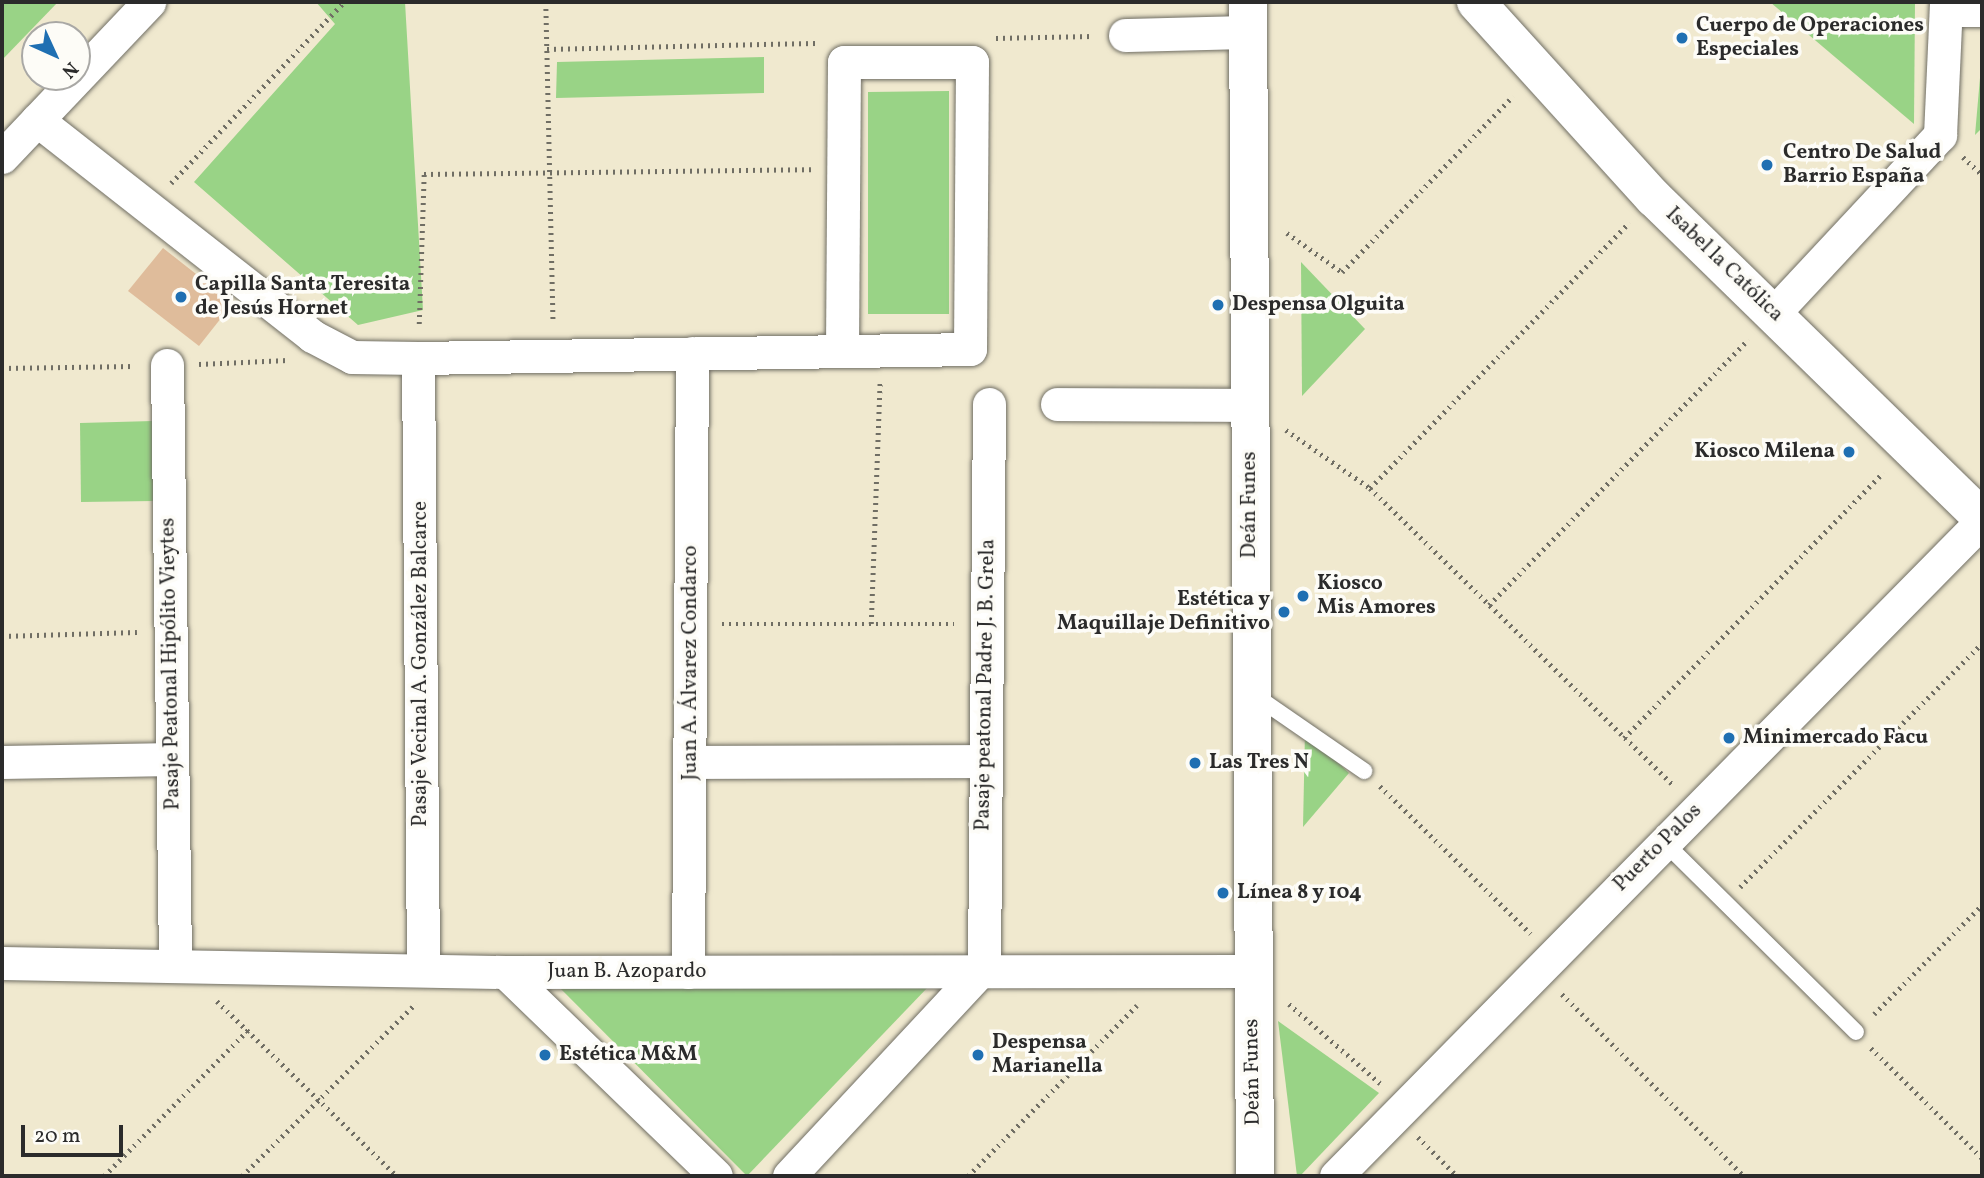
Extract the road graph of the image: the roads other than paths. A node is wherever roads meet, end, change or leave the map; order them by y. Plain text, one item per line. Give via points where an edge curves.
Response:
1 (149, 2) edge
2 (1476, 2) edge
3 (1946, 6) edge
4 (1982, 10) edge
5 (1248, 17) edge
6 (1125, 35) dead end
7 (37, 120) junction
8 (2, 158) edge
9 (1773, 314) junction
10 (842, 351) junction
11 (692, 353) junction
12 (418, 358) junction
13 (167, 365) dead end
14 (989, 404) dead end
15 (1057, 404) dead end
16 (1250, 405) junction
17 (1982, 520) edge
18 (1250, 693) junction
19 (172, 759) junction
20 (986, 761) junction
21 (2, 762) edge
22 (691, 762) junction
23 (1364, 771) road end
24 (1664, 842) junction
25 (2, 963) edge
26 (175, 963) junction
27 (984, 967) junction
28 (436, 970) junction
29 (1251, 971) junction
30 (505, 972) junction
31 (688, 972) junction
32 (1856, 1032) road end
33 (716, 1176) edge
34 (789, 1176) edge
35 (1255, 1176) edge
36 (1336, 1176) edge

1 - 7 street
2 - 9 street, Isabel la Católica via 1654,198
3 - 4 street
3 - 9 street via 1940,135
5 - 6 street
5 - 16 street, Deán Funes
7 - 8 street
7 - 12 street via 312,336 352,357
9 - 17 street, Isabel la Católica
10 - 10 street via 844,62 972,62 970,349
10 - 11 street
11 - 12 street
11 - 22 street, Juan A. Álvarez Condarco
12 - 28 street, Pasaje Vecinal A. González Balcarce
13 - 19 street, Pasaje Peatonal Hipólito Vieytes
14 - 20 street, Pasaje peatonal Padre J. B. Grela
15 - 16 street
16 - 18 street, Deán Funes
17 - 24 street, Puerto Palos
18 - 23 lane
18 - 29 street, Deán Funes
19 - 21 street
19 - 26 street, Pasaje Peatonal Hipólito Vieytes
20 - 22 street
20 - 27 street, Pasaje peatonal Padre J. B. Grela
22 - 31 street, Juan A. Álvarez Condarco
24 - 32 lane
24 - 36 street, Puerto Palos
25 - 26 street, Juan B. Azopardo
26 - 28 street, Juan B. Azopardo
27 - 29 street, Juan B. Azopardo
27 - 31 street, Juan B. Azopardo
27 - 34 street
28 - 30 street, Juan B. Azopardo
29 - 35 street, Deán Funes
30 - 31 street, Juan B. Azopardo
30 - 33 street

